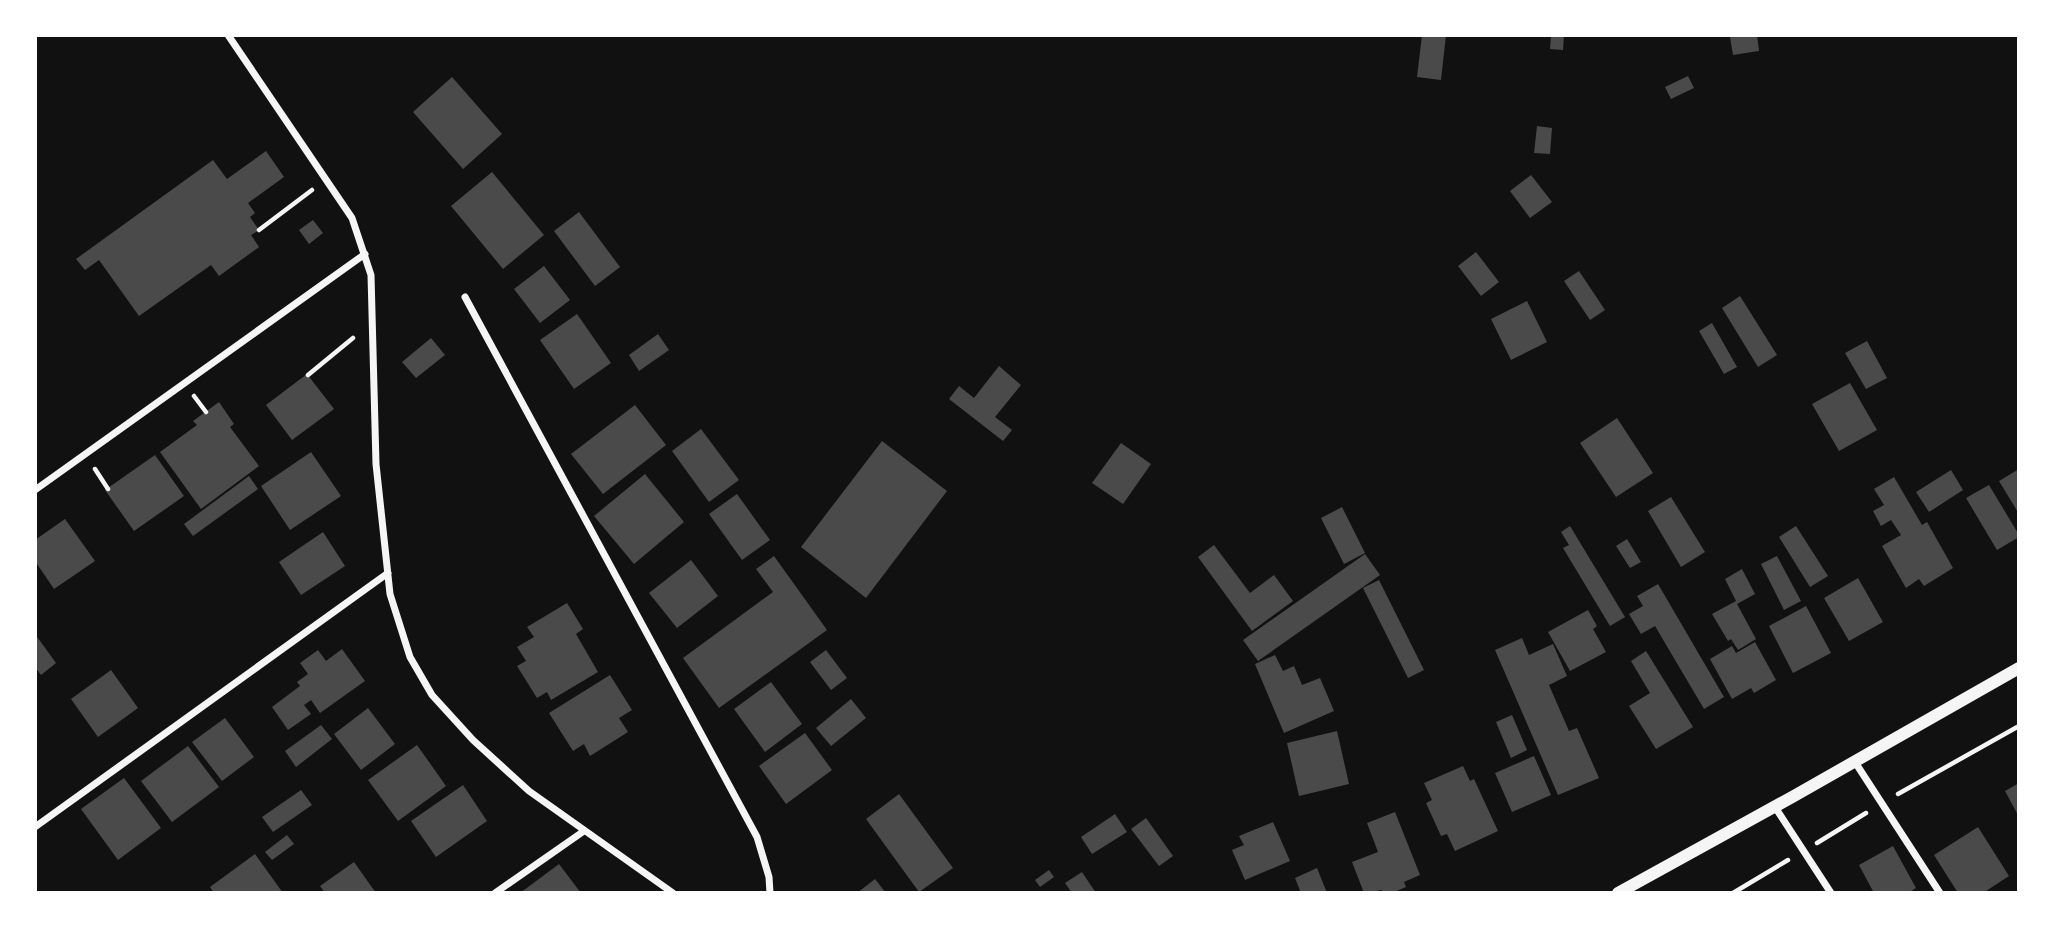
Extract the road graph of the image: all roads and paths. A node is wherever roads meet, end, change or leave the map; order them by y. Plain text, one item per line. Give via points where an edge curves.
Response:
1 (228, 35) edge
2 (313, 189) dead end
3 (259, 230) dead end
4 (365, 254) junction
5 (465, 297) dead end
6 (353, 338) dead end
7 (308, 375) dead end
8 (194, 397) dead end
9 (206, 412) dead end
10 (94, 469) dead end
11 (108, 489) dead end
12 (35, 491) edge
13 (388, 573) junction
14 (2019, 668) edge
15 (2019, 726) edge
16 (1855, 762) junction
17 (1882, 804) junction
18 (1775, 807) junction
19 (35, 827) edge
20 (584, 831) junction
21 (1811, 846) dead end
22 (1797, 855) dead end
23 (495, 893) edge
24 (673, 893) edge
25 (770, 893) edge
26 (1618, 893) edge
27 (1733, 893) edge
28 (1831, 893) edge
29 (1940, 893) edge

1 - 4 street via 352,218
2 - 3 path
4 - 12 street
4 - 13 street via 371,275 375,459
5 - 25 street via 757,837
6 - 7 path
8 - 9 path
10 - 11 path
13 - 19 street
13 - 20 street via 410,657 432,695 529,791
14 - 16 street
15 - 17 path
16 - 17 street
16 - 18 street
17 - 21 path
17 - 29 street
18 - 26 street
18 - 28 street
20 - 23 street
20 - 24 street
22 - 27 path

